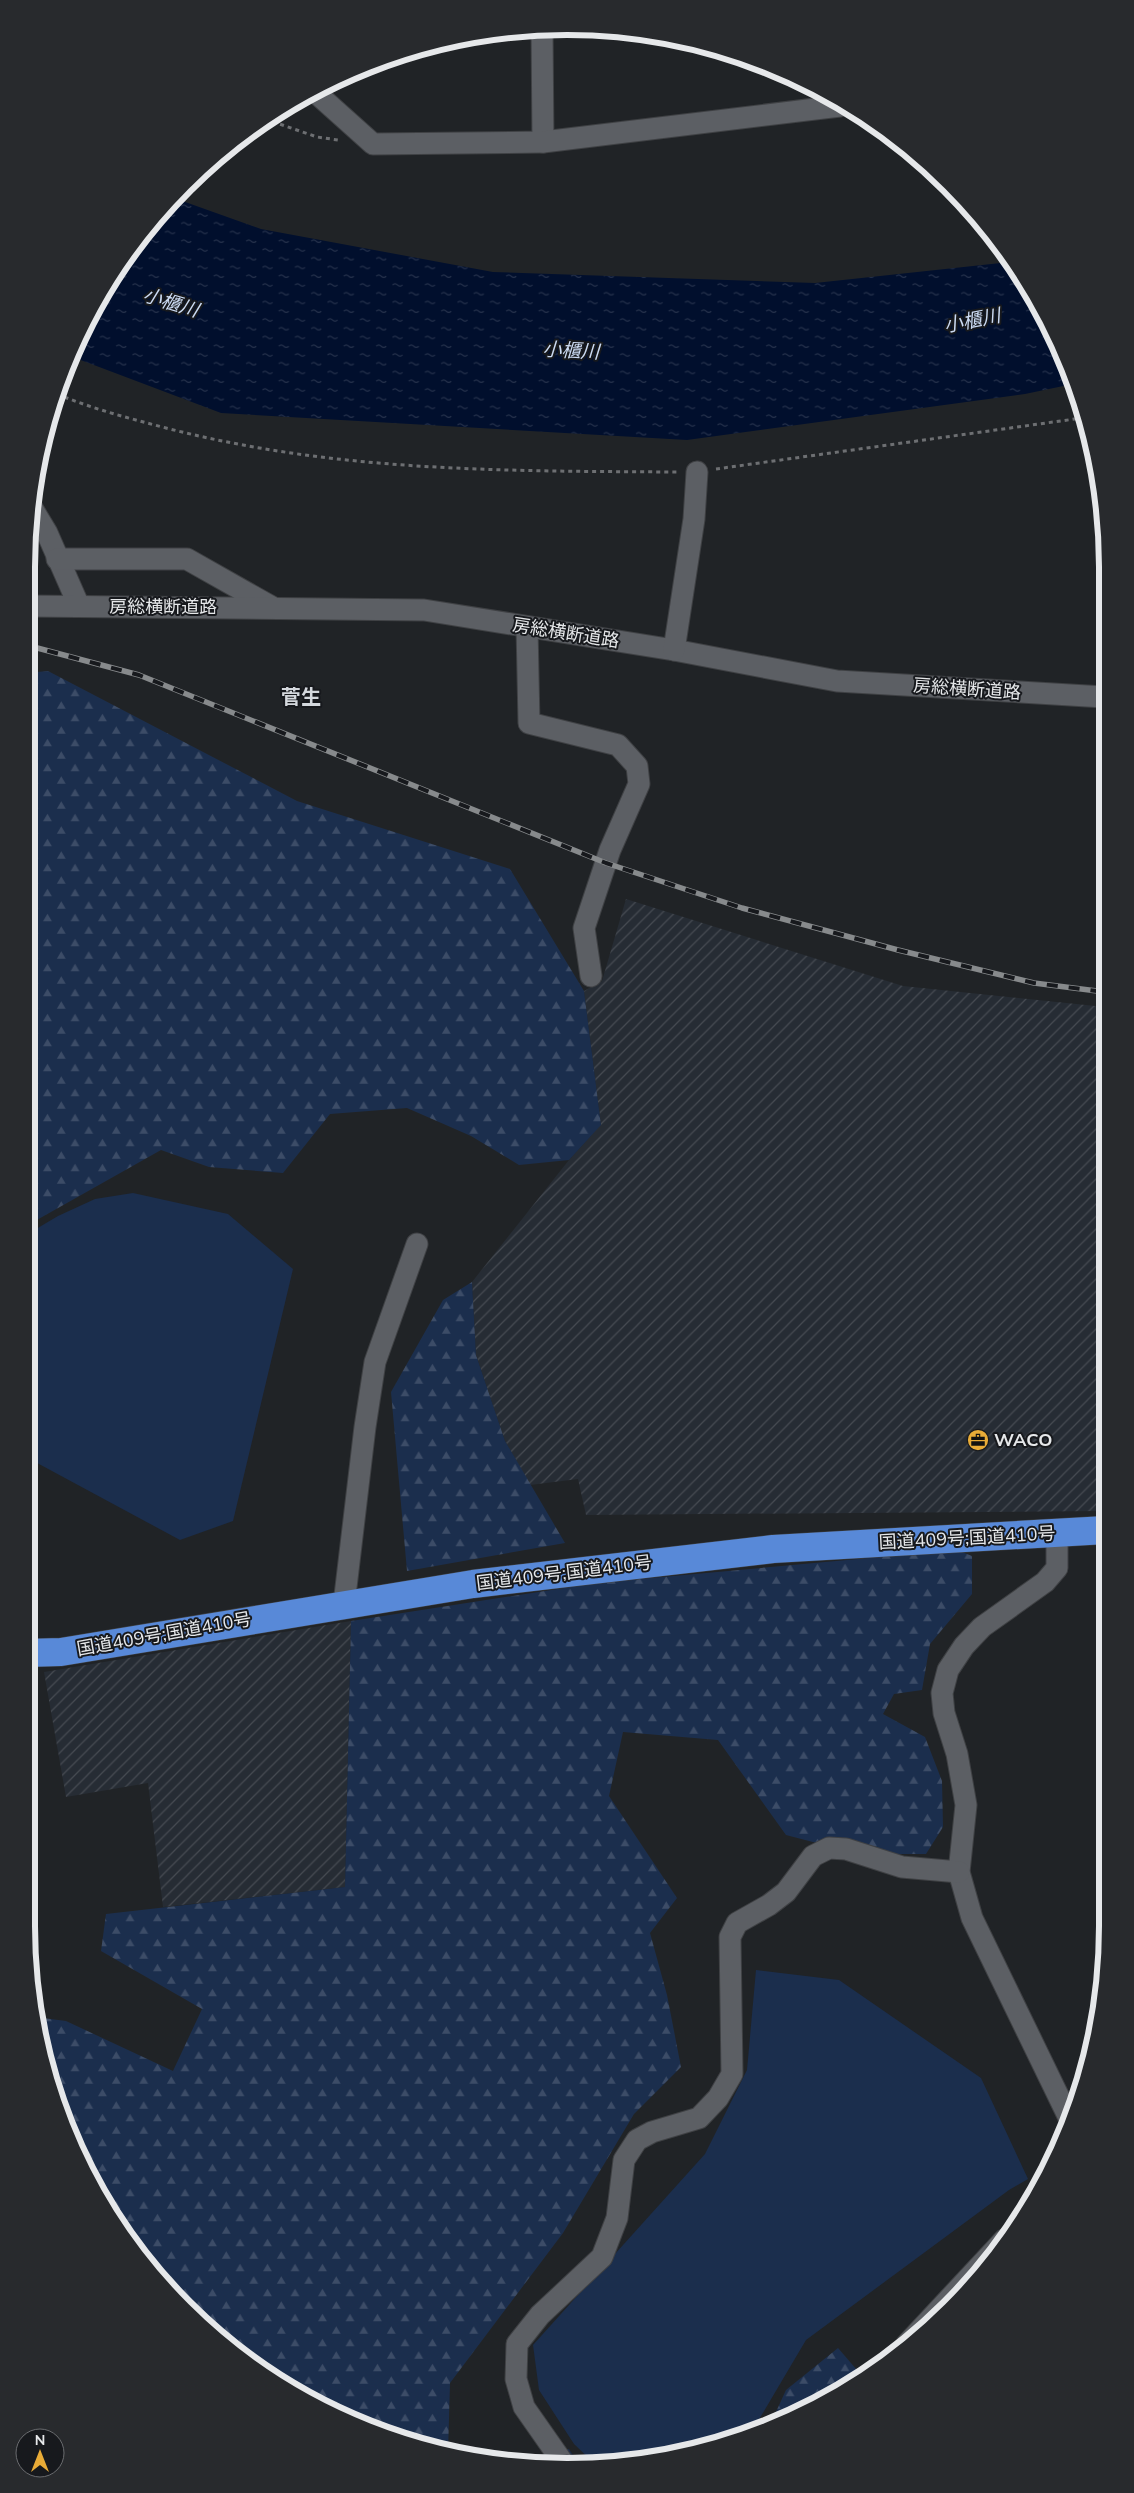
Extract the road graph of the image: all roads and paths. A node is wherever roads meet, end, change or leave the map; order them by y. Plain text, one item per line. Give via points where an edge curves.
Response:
1 (542, 36) edge
2 (320, 96) edge
3 (834, 107) edge
4 (275, 123) edge
5 (543, 142) junction
6 (373, 144) junction
7 (63, 397) edge
8 (1078, 419) edge
9 (697, 472) junction
10 (38, 518) edge
11 (58, 559) junction
12 (35, 606) edge
13 (79, 606) junction
14 (272, 608) junction
15 (528, 627) junction
16 (674, 650) junction
17 (1099, 696) edge
18 (591, 976) dead end
19 (417, 1244) dead end
20 (1099, 1530) edge
21 (1057, 1533) junction
22 (344, 1604) junction
23 (35, 1653) edge
24 (959, 1872) junction
25 (1066, 2111) edge
26 (560, 2458) edge

1 - 5 street
2 - 6 street
3 - 5 street
4 - 6 path via 317,137
5 - 6 street
7 - 9 path via 92,409 220,442 335,460 478,471
8 - 9 path
9 - 16 street via 694,519
10 - 11 street
11 - 13 street
11 - 14 street via 187,559
12 - 13 street, 房総横断道路
13 - 14 street, 房総横断道路
14 - 15 street, 房総横断道路 via 424,610
15 - 16 street, 房総横断道路
15 - 18 street via 529,723 618,745 637,766 639,784 610,850 584,928
16 - 17 street, 房総横断道路 via 838,681
19 - 22 street via 375,1362
20 - 21 highway, 国道409号;国道410号
21 - 22 highway, 国道409号;国道410号 via 774,1549 473,1584
21 - 24 street via 1057,1568 1045,1582 982,1627 948,1670 942,1693 944,1713 966,1804
22 - 23 highway, 国道409号;国道410号 via 61,1652
24 - 25 street via 972,1918
24 - 26 street via 902,1867 846,1849 829,1848 813,1856 786,1892 737,1923 730,1937 732,2074 718,2098 699,2118 652,2132 637,2140 624,2160 617,2218 602,2257 540,2315 517,2344 516,2379 524,2407

